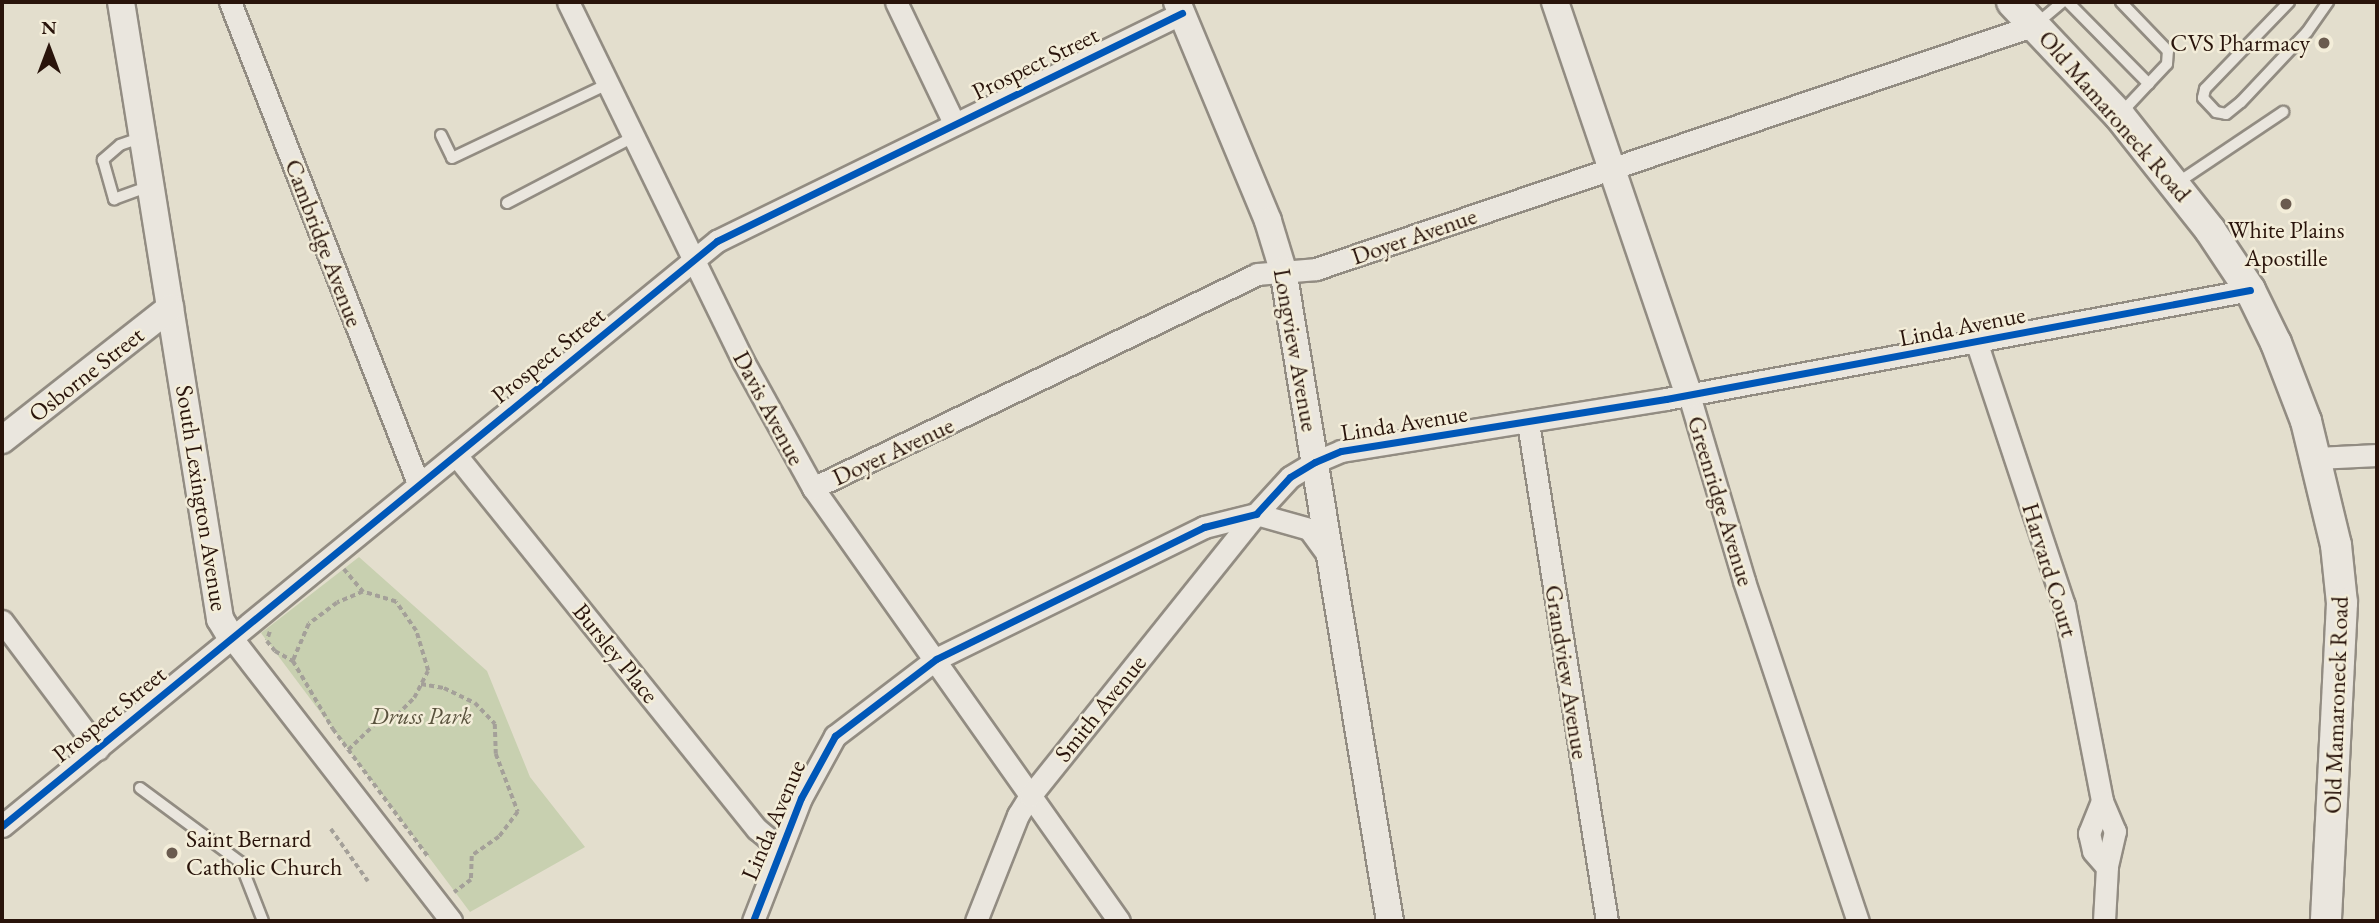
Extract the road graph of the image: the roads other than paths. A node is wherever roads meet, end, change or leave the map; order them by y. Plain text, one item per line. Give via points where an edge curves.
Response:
1 (121, 2) edge
2 (230, 2) edge
3 (568, 2) edge
4 (896, 2) edge
5 (1555, 2) edge
6 (2012, 2) edge
7 (2062, 2) edge
8 (2068, 2) edge
9 (2121, 2) edge
10 (2289, 2) edge
11 (2329, 2) edge
12 (1180, 8) edge
13 (2035, 25) junction
14 (2149, 84) junction
15 (608, 85) junction
16 (2283, 113) dead end
17 (2119, 115) junction
18 (954, 123) junction
19 (441, 135) dead end
20 (143, 137) junction
21 (633, 137) junction
22 (1612, 170) junction
23 (2177, 183) junction
24 (150, 186) junction
25 (507, 203) dead end
26 (695, 260) junction
27 (1283, 270) junction
28 (2250, 290) junction
29 (170, 307) junction
30 (1977, 344) junction
31 (1689, 395) junction
32 (1528, 423) junction
33 (2, 440) edge
34 (456, 455) junction
35 (2377, 455) edge
36 (2317, 458) junction
37 (1315, 462) junction
38 (418, 484) junction
39 (813, 488) junction
40 (1256, 514) junction
41 (1333, 565) junction
42 (2, 621) edge
43 (231, 637) junction
44 (936, 659) junction
45 (98, 748) junction
46 (140, 788) dead end
47 (1030, 796) junction
48 (2, 826) edge
49 (780, 848) junction
50 (454, 912) edge
51 (263, 921) edge
52 (753, 921) edge
53 (976, 921) edge
54 (1119, 921) edge
55 (1390, 921) edge
56 (1607, 921) edge
57 (1858, 921) edge
58 (2104, 921) edge
59 (2326, 921) edge

1 - 20 street, South Lexington Avenue
2 - 38 street, Cambridge Avenue
3 - 15 street, Davis Avenue
4 - 18 street
5 - 22 street, Greenridge Avenue
6 - 13 main road, Old Mamaroneck Road
7 - 13 lane
8 - 14 lane
9 - 14 lane via 2168,51 2167,64
10 - 11 lane via 2205,89 2203,98 2216,112 2226,114 2241,102
12 - 18 street, Prospect Street
12 - 27 street, Longview Avenue via 1268,220
13 - 17 main road, Old Mamaroneck Road
13 - 22 street, Doyer Avenue
14 - 17 lane
15 - 19 lane via 452,158
15 - 21 street, Davis Avenue
16 - 23 lane
17 - 23 main road, Old Mamaroneck Road
18 - 26 street, Prospect Street via 717,240
20 - 24 street, South Lexington Avenue
20 - 24 lane via 120,145 103,160 114,200
21 - 25 lane
21 - 26 street, Davis Avenue
22 - 27 street, Doyer Avenue via 1315,269
22 - 31 street, Greenridge Avenue
23 - 28 main road, Old Mamaroneck Road
24 - 29 street, South Lexington Avenue
26 - 34 street, Prospect Street
26 - 39 street, Davis Avenue via 782,437
27 - 37 street, Longview Avenue
27 - 39 street, Doyer Avenue via 1257,274
28 - 30 street, Linda Avenue
28 - 36 main road, Old Mamaroneck Road via 2276,343
29 - 33 street, Osborne Street
29 - 43 street, South Lexington Avenue via 220,619
30 - 31 street, Linda Avenue
30 - 58 street, Harvard Court via 2064,605 2102,801 2115,831 2107,867
31 - 32 street, Linda Avenue
31 - 57 street, Greenridge Avenue via 1744,581
32 - 37 street, Linda Avenue via 1341,451
32 - 56 street, Grandview Avenue
34 - 38 street, Prospect Street
34 - 49 street, Bursley Place via 757,829
35 - 36 street
36 - 59 main road, Old Mamaroneck Road via 2336,545 2343,624
37 - 40 street, Linda Avenue via 1290,477
37 - 41 street, Longview Avenue
38 - 43 street, Prospect Street
39 - 44 street, Davis Avenue
40 - 41 street, Linda Avenue via 1309,529
40 - 44 street, Linda Avenue via 1204,527
40 - 47 street, Smith Avenue
41 - 55 street, Longview Avenue
42 - 45 street
43 - 45 street, Prospect Street
43 - 50 street, South Lexington Avenue
44 - 47 street, Davis Avenue
44 - 49 street, Linda Avenue via 835,736
45 - 48 street, Prospect Street
46 - 51 lane via 240,862
47 - 53 street, Smith Avenue
47 - 54 street, Davis Avenue
49 - 52 street, Linda Avenue

